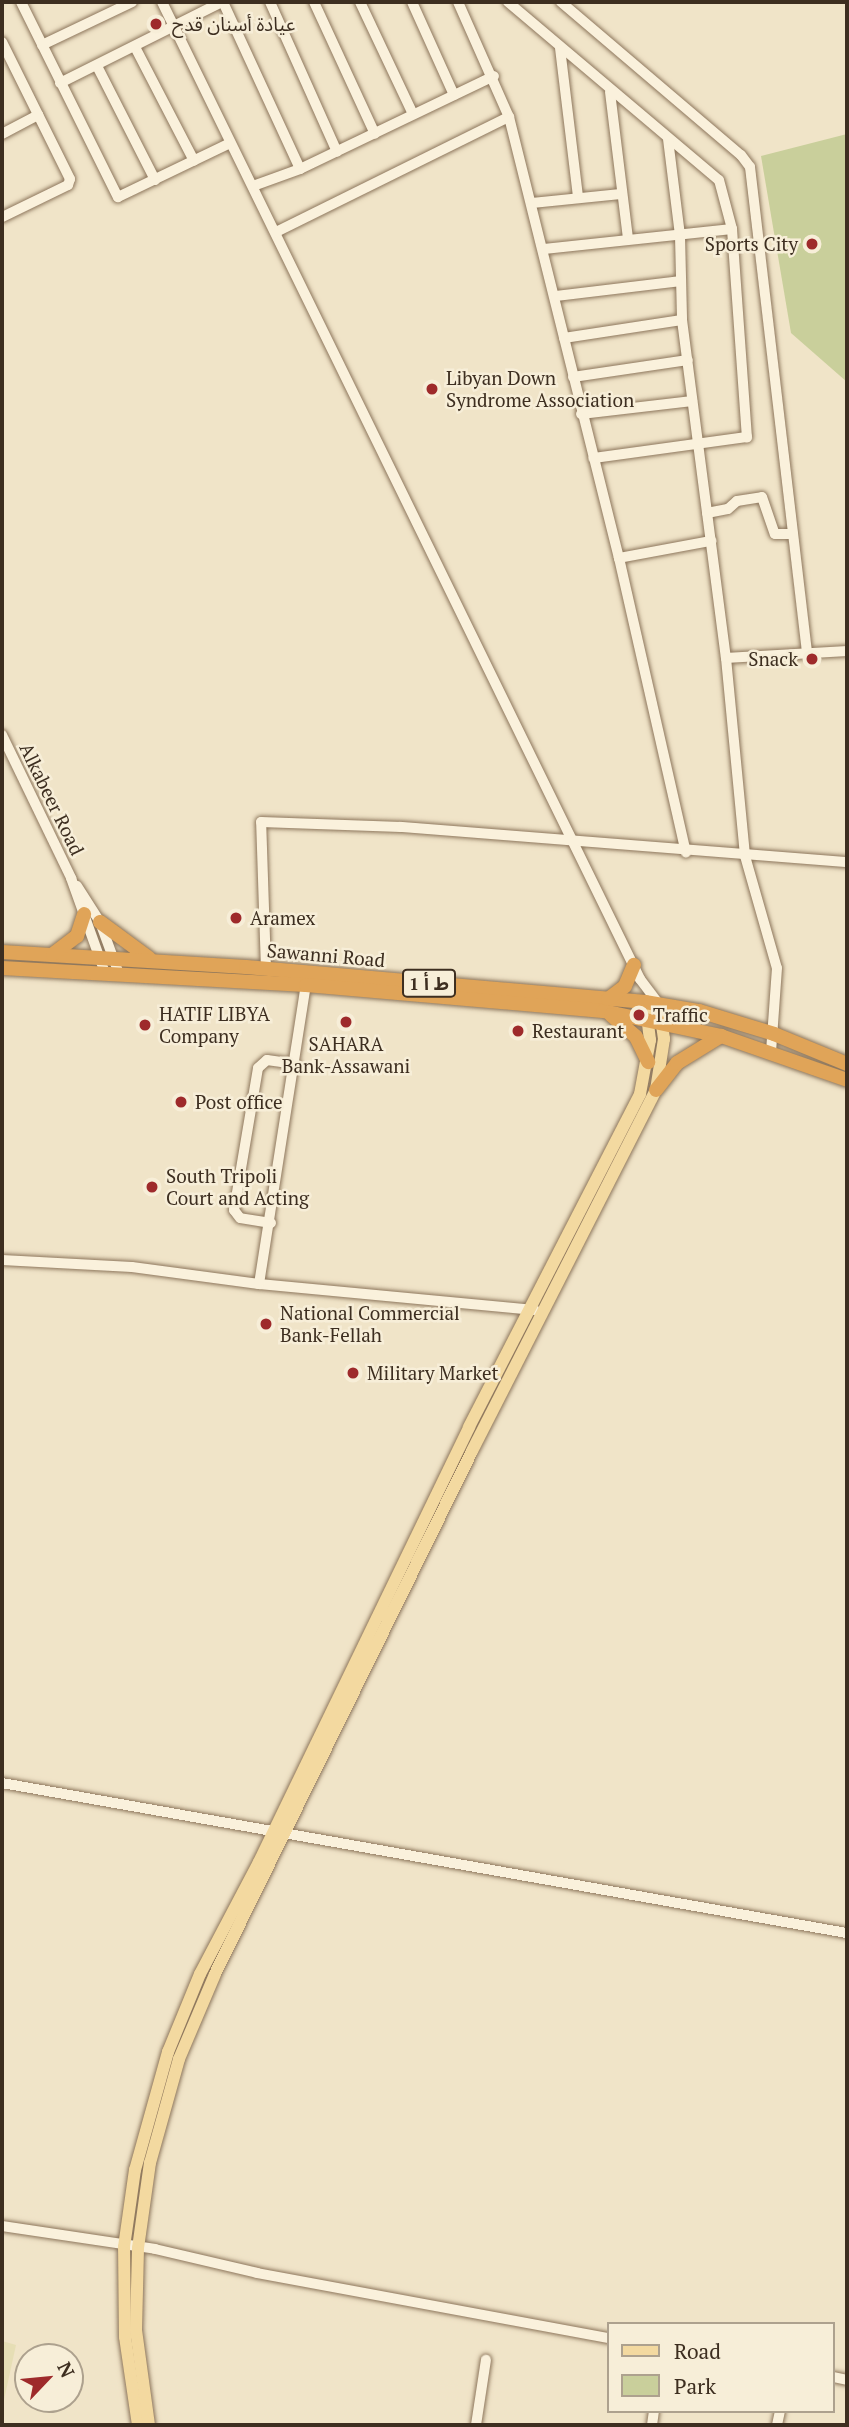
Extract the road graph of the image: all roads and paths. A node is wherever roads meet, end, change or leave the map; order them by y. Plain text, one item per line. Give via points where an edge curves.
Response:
1 (132, 2) edge
2 (162, 2) edge
3 (222, 2) edge
4 (270, 2) edge
5 (314, 2) edge
6 (360, 2) edge
7 (412, 2) edge
8 (458, 2) edge
9 (508, 2) edge
10 (561, 2) edge
11 (24, 3) edge
12 (174, 27) junction
13 (2, 43) edge
14 (41, 44) junction
15 (135, 47) junction
16 (560, 48) junction
17 (97, 66) junction
18 (494, 76) junction
19 (60, 83) junction
20 (610, 92) junction
21 (454, 95) junction
22 (413, 114) junction
23 (38, 115) junction
24 (509, 117) junction
25 (2, 134) edge
26 (375, 134) junction
27 (668, 139) junction
28 (230, 143) junction
29 (337, 152) junction
30 (194, 161) junction
31 (300, 169) junction
32 (155, 180) junction
33 (253, 186) junction
34 (621, 194) junction
35 (578, 197) junction
36 (532, 202) junction
37 (2, 217) edge
38 (732, 229) junction
39 (276, 232) junction
40 (680, 236) junction
41 (628, 238) junction
42 (544, 250) junction
43 (681, 281) junction
44 (556, 296) junction
45 (682, 320) junction
46 (564, 338) junction
47 (688, 360) junction
48 (573, 377) junction
49 (692, 401) junction
50 (581, 414) junction
51 (700, 445) junction
52 (593, 458) junction
53 (707, 513) junction
54 (793, 534) junction
55 (711, 541) junction
56 (620, 558) junction
57 (807, 650) junction
58 (847, 651) edge
59 (726, 658) junction
60 (2, 735) edge
61 (576, 842) junction
62 (686, 852) junction
63 (746, 856) junction
64 (847, 862) edge
65 (71, 878) junction
66 (84, 914) junction
67 (100, 922) junction
68 (2, 952) edge
69 (50, 956) junction
70 (107, 957) junction
71 (157, 962) junction
72 (2, 968) edge
73 (266, 969) junction
74 (637, 972) junction
75 (112, 973) junction
76 (306, 985) junction
77 (652, 1003) junction
78 (605, 1005) junction
79 (648, 1019) junction
80 (664, 1021) junction
81 (774, 1034) junction
82 (721, 1036) junction
83 (771, 1051) junction
84 (648, 1062) junction
85 (296, 1064) junction
86 (847, 1064) edge
87 (847, 1080) edge
88 (656, 1090) junction
89 (271, 1223) junction
90 (2, 1260) edge
91 (259, 1284) junction
92 (528, 1310) junction
93 (544, 1310) junction
94 (2, 1783) edge
95 (279, 1833) junction
96 (847, 1933) edge
97 (2, 2226) edge
98 (124, 2247) junction
99 (138, 2248) junction
100 (608, 2338) edge
101 (486, 2360) dead end
102 (138, 2425) edge
103 (149, 2425) edge
104 (476, 2425) edge

1 - 14 street
2 - 12 street
3 - 12 street
3 - 31 street
4 - 29 street
5 - 26 street
6 - 22 street
7 - 21 street
8 - 18 street
9 - 16 street
10 - 54 street via 750,167
11 - 14 street
12 - 15 street
12 - 28 street
13 - 23 street
14 - 19 street
15 - 17 street
15 - 30 street
16 - 20 street
16 - 35 street
17 - 19 street
17 - 32 street
18 - 21 street
18 - 24 street
19 - 32 street via 117,197
20 - 27 street
20 - 34 street
21 - 22 street
22 - 26 street
23 - 25 street
23 - 37 street via 70,182
24 - 36 street
24 - 39 street
26 - 29 street
27 - 38 street via 721,183
27 - 40 street
28 - 30 street
28 - 33 street
29 - 31 street
30 - 32 street
31 - 33 street
33 - 39 street
34 - 35 street
34 - 41 street
35 - 36 street
36 - 42 street
38 - 40 street
38 - 51 street via 749,434 743,440
39 - 61 street
40 - 41 street
40 - 43 street
41 - 42 street
42 - 44 street
43 - 44 street
43 - 45 street
44 - 46 street
45 - 46 street
45 - 47 street
46 - 48 street
47 - 48 street
47 - 49 street
48 - 50 street
49 - 50 street
49 - 51 street
50 - 52 street
51 - 52 street
51 - 53 street
52 - 56 street
53 - 54 street via 762,497 775,534
53 - 55 street
54 - 57 street
55 - 56 street
55 - 59 street
56 - 62 street
57 - 58 street
57 - 59 street
59 - 63 street
60 - 65 street, Alkabeer Road
61 - 62 street
61 - 73 street via 401,827 261,822
61 - 74 street
62 - 63 street
63 - 64 street
63 - 81 street via 776,968
65 - 66 street, Alkabeer Road
65 - 67 street, Alkabeer Road
66 - 69 highway via 70,945
66 - 70 street, Alkabeer Road
67 - 70 street, Alkabeer Road
67 - 71 highway
68 - 69 highway, Sawanni Road / ط أ 1
69 - 70 highway, Sawanni Road / ط أ 1
70 - 71 highway, Sawanni Road / ط أ 1
70 - 75 street, Alkabeer Road
71 - 73 highway, Sawanni Road / ط أ 1
72 - 75 highway, Sawanni Road
73 - 78 highway, Sawanni Road / ط أ 1
74 - 77 street
74 - 78 highway
75 - 76 highway, Sawanni Road
76 - 78 highway, Sawanni Road
76 - 85 street
77 - 78 highway, Sawanni Road / ط أ 1
77 - 79 main road
77 - 80 main road
77 - 81 highway, Sawanni Road / ط أ 1
78 - 79 highway, Sawanni Road
78 - 84 highway via 636,1037
79 - 80 highway, Sawanni Road
79 - 84 main road
80 - 82 highway, Sawanni Road
80 - 88 main road
81 - 83 street
81 - 86 highway, Sawanni Road / ط أ 1
82 - 83 highway, Sawanni Road
82 - 88 highway via 684,1057
83 - 87 highway, Sawanni Road
84 - 92 main road via 640,1094
85 - 89 street
85 - 89 street via 267,1060 258,1068 234,1210 240,1218
88 - 93 main road
89 - 91 street
90 - 91 street via 132,1267
91 - 92 street
92 - 93 street
92 - 95 main road
93 - 95 main road
94 - 95 street
95 - 96 street
95 - 98 main road via 200,1974 168,2052 135,2170
95 - 99 main road via 179,2059 150,2163
97 - 98 street
98 - 99 street
98 - 102 main road via 125,2337
99 - 100 street
99 - 103 main road via 136,2330
101 - 104 street

